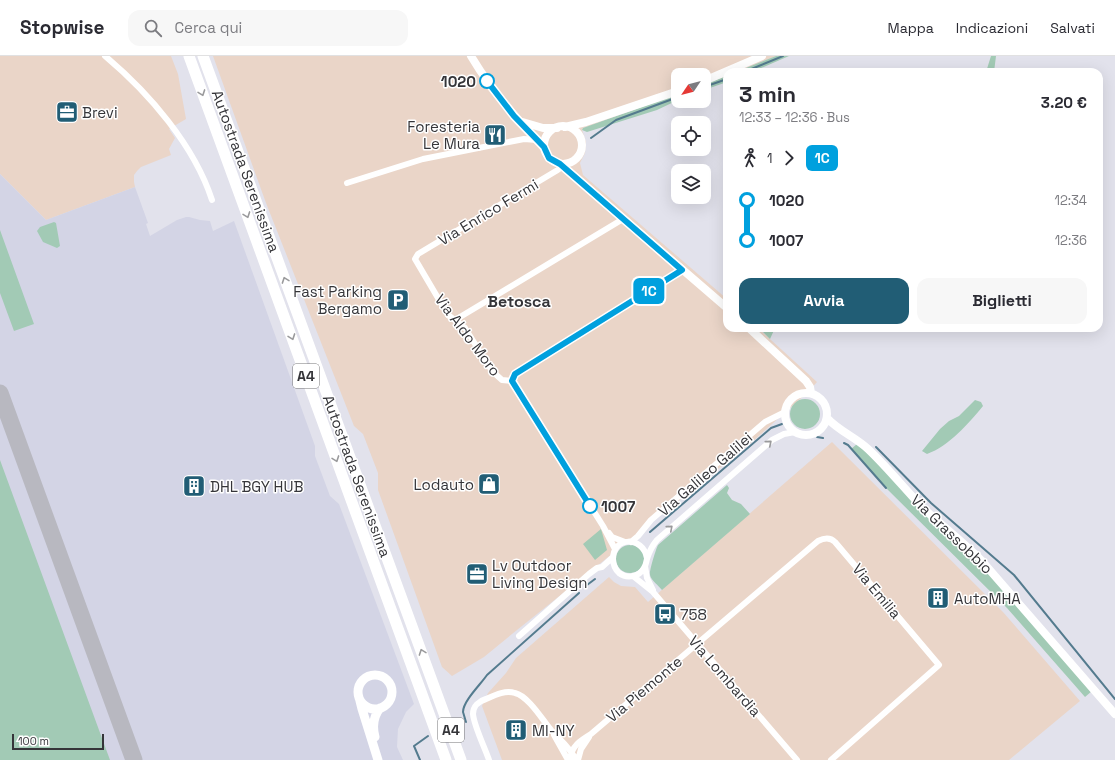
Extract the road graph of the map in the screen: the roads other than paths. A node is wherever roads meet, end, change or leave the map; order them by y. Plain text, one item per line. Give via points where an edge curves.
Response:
1 (105, 56) edge
2 (189, 56) edge
3 (203, 56) edge
4 (471, 56) edge
5 (762, 56) edge
6 (734, 68) edge
7 (723, 73) edge
8 (711, 78) edge
9 (671, 93) edge
10 (520, 122) junction
11 (586, 122) junction
12 (561, 127) junction
13 (543, 128) junction
14 (535, 138) junction
15 (524, 139) junction
16 (581, 140) junction
17 (544, 147) junction
18 (576, 159) junction
19 (560, 164) junction
20 (347, 183) dead end
21 (582, 184) junction
22 (212, 200) dead end
23 (623, 219) junction
24 (415, 259) joint
25 (682, 270) junction
26 (723, 305) edge
27 (457, 321) junction
28 (754, 332) edge
29 (512, 381) junction
30 (806, 381) junction
31 (811, 393) junction
32 (796, 395) junction
33 (785, 412) junction
34 (827, 418) junction
35 (842, 431) junction
36 (795, 432) junction
37 (817, 432) junction
38 (603, 526) junction
39 (628, 542) junction
40 (615, 549) junction
41 (613, 557) junction
42 (647, 558) junction
43 (645, 566) junction
44 (602, 567) junction
45 (618, 572) junction
46 (632, 576) junction
47 (653, 592) junction
48 (519, 636) dead end
49 (697, 643) junction
50 (360, 701) junction
51 (380, 708) junction
52 (1115, 714) edge
53 (553, 732) junction
54 (591, 734) junction
55 (572, 752) junction
56 (378, 760) edge
57 (384, 760) edge
58 (446, 760) edge
59 (462, 760) edge
60 (490, 760) edge
61 (569, 760) edge
62 (577, 760) edge
63 (797, 760) edge
64 (830, 760) edge

1 - 22 street via 142,92 181,139
2 -> 58 highway, Autostrada Serenissima / A4
59 -> 3 highway, Autostrada Serenissima / A4
4 - 10 street via 483,77
5 - 6 street
7 - 8 street
9 - 11 street
10 - 13 street
10 - 14 street
10 - 15 street
11 - 12 street
11 - 16 street via 580,131
12 - 13 street
12 - 16 street via 576,133
12 - 17 street via 547,135
13 - 14 street
14 - 15 street
14 - 17 street
15 - 20 street via 423,159
16 - 18 street via 581,148
17 - 19 street via 549,158
18 - 19 street
18 - 21 street via 577,173
19 - 21 street
19 - 24 street, Via Enrico Fermi via 556,171 418,254
21 - 23 street
23 - 25 street
23 - 27 street
24 - 27 street, Via Aldo Moro via 448,315
25 - 26 street
25 - 29 street via 515,374
27 - 29 street, Via Aldo Moro via 466,328 492,371 502,380
28 - 30 street
29 - 38 street, Via Aldo Moro
30 - 31 street
30 - 32 street
31 - 32 street via 803,392
31 - 34 street via 824,402
32 - 33 street via 788,402
33 - 36 street via 787,423
33 - 39 street, Via Galileo Galilei via 765,422 651,520 638,536
34 - 35 street, Via Grassobbio
34 - 37 street
35 - 37 street
35 - 52 street, Via Grassobbio via 869,450 924,508 981,560
36 - 37 street via 806,435
42 -> 36 street via 657,540 772,440
38 - 39 street, Via Aldo Moro via 612,536
38 - 40 street, Via Aldo Moro
39 - 40 street
39 - 42 street via 636,543 644,549
40 - 41 street
41 - 44 street
41 - 45 street via 613,564
42 - 43 street
43 - 46 street via 638,574
43 - 47 street, Via Lombardia
44 - 45 street
44 - 48 street via 589,574
45 - 46 street
46 - 47 street, Via Lombardia
47 - 49 street, Via Lombardia
49 - 54 street, Via Piemonte
49 - 63 street, Via Lombardia
49 - 64 street, Via Emilia via 823,538 833,540 939,665
50 - 51 main road via 368,707
50 - 51 main road via 358,689 362,680 370,675 382,676 390,685 392,694 388,703
50 - 56 main road
51 - 57 main road via 374,717 373,726
53 - 55 street
53 - 60 street via 525,698 516,693 507,692 482,700 475,707 473,714
53 - 61 street
54 - 55 street, Via Piemonte via 577,744
54 - 62 street, Via Piemonte
55 - 61 street, Via Piemonte
55 - 62 street

